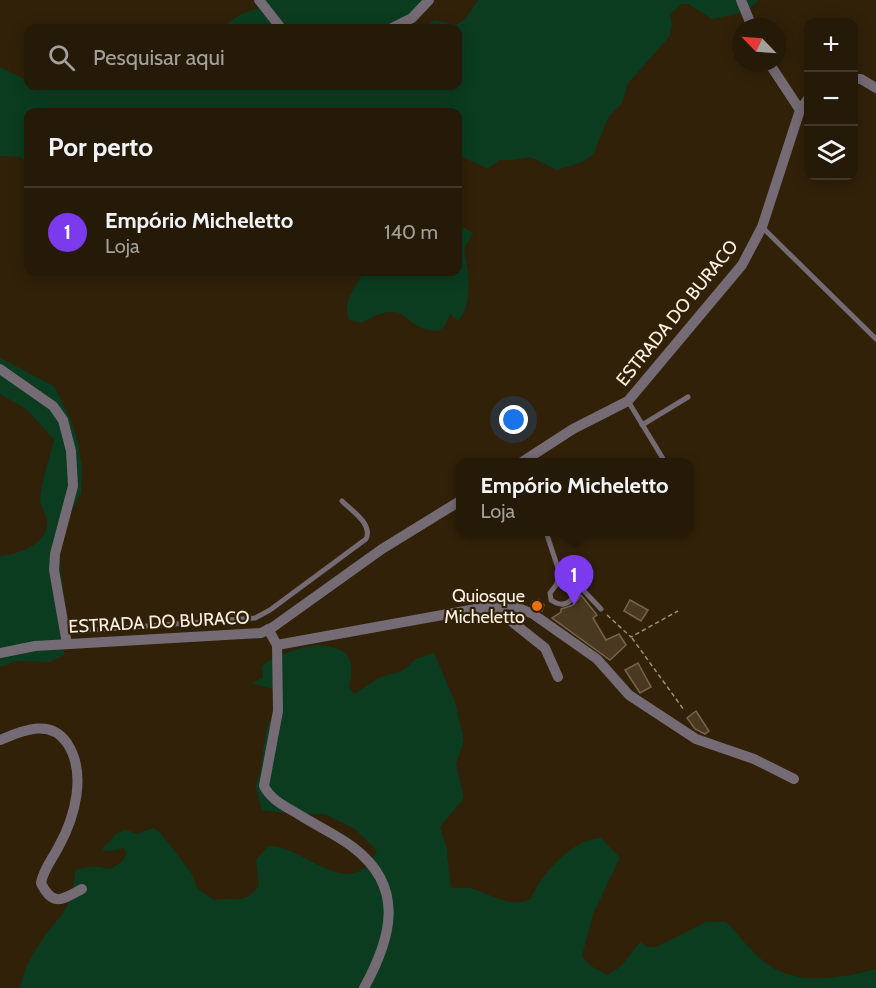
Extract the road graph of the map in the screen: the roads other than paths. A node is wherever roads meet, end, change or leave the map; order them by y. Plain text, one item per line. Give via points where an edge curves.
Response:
1 (259, 0) edge
2 (429, 0) edge
3 (741, 0) edge
4 (748, 18) edge
5 (278, 24) edge
6 (400, 24) edge
7 (774, 72) edge
8 (858, 79) edge
9 (876, 88) edge
10 (804, 104) edge
11 (800, 110) junction
12 (762, 227) junction
13 (876, 339) edge
14 (0, 369) edge
15 (688, 397) dead end
16 (628, 401) junction
17 (642, 424) junction
18 (528, 458) edge
19 (663, 458) edge
20 (342, 501) dead end
21 (456, 503) edge
22 (548, 536) edge
23 (559, 571) junction
24 (578, 584) junction
25 (492, 606) junction
26 (601, 609) road end
27 (199, 622) junction
28 (83, 628) dead end
29 (268, 629) junction
30 (200, 638) junction
31 (67, 644) junction
32 (277, 645) junction
33 (0, 652) edge
34 (558, 677) dead end
35 (0, 740) edge
36 (794, 779) dead end
37 (82, 889) dead end
38 (364, 988) edge

1 - 5 street
2 - 6 street via 412,18
3 - 4 street
7 - 11 street
8 - 9 street
10 - 11 street, ESTRADA DO BURACO
11 - 12 street, ESTRADA DO BURACO
12 - 13 lane
12 - 16 street, ESTRADA DO BURACO via 742,265
14 - 31 street via 53,406 63,420 71,451 73,486 54,570
15 - 17 lane
16 - 17 lane
16 - 18 street, ESTRADA DO BURACO
17 - 19 lane
20 - 27 lane via 367,525 366,539 255,618
21 - 29 street, ESTRADA DO BURACO via 382,549
22 - 23 lane
23 - 24 lane
23 - 24 lane via 557,584 550,593 557,605 573,600
24 - 26 lane
25 - 32 street
25 - 34 street via 545,648
25 - 36 street via 509,604 532,614 597,658 628,695 689,735
27 - 28 lane
27 - 30 lane
29 - 30 street, ESTRADA DO BURACO via 244,636
29 - 32 street
30 - 31 street, ESTRADA DO BURACO
31 - 33 street, ESTRADA DO BURACO
32 - 38 street via 278,711 264,786 276,800 356,849 384,888 390,925
35 - 37 street via 42,728 64,738 69,747 77,773 76,798 67,830 41,884 54,899 63,899

